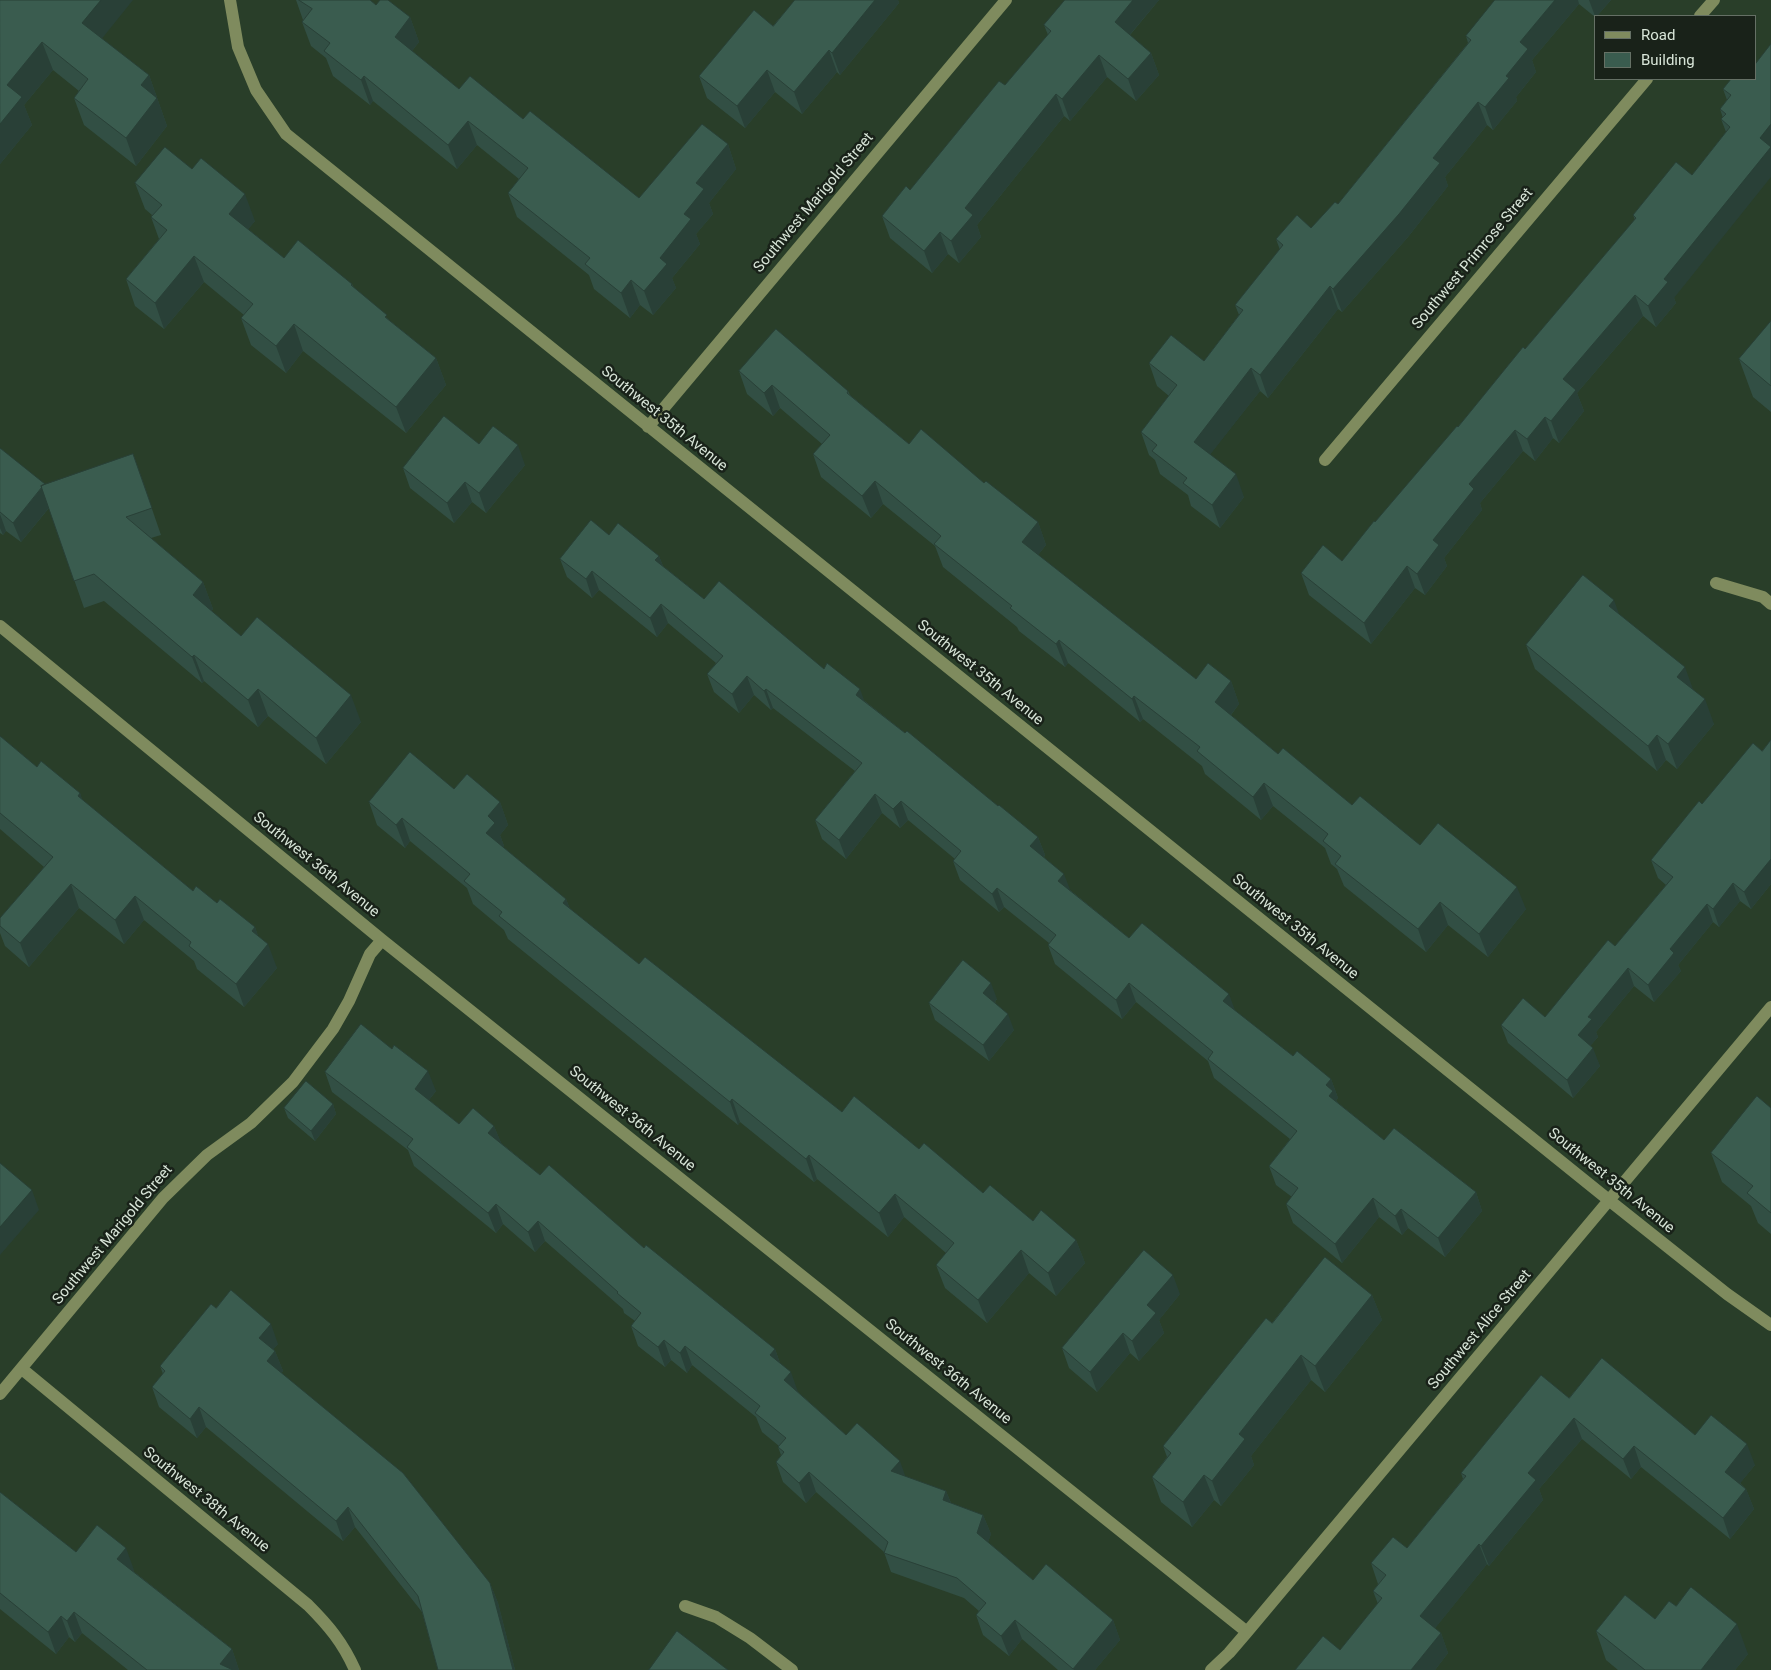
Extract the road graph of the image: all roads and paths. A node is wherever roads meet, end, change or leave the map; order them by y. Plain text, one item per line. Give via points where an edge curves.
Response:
1 (230, 0) edge
2 (1006, 0) edge
3 (1714, 0) edge
4 (1701, 15) edge
5 (1646, 80) edge
6 (648, 427) junction
7 (1325, 460) dead end
8 (1716, 583) dead end
9 (1771, 604) edge
10 (0, 626) edge
11 (382, 940) junction
12 (1771, 1007) edge
13 (1610, 1201) junction
14 (1771, 1326) edge
15 (22, 1369) junction
16 (0, 1394) edge
17 (685, 1606) dead end
18 (1247, 1632) junction
19 (355, 1670) edge
20 (792, 1670) edge
21 (1210, 1670) edge

1 - 6 street, Southwest 35th Avenue via 238,47 256,90 286,134
2 - 6 street, Southwest Marigold Street
3 - 4 street
5 - 7 street, Southwest Primrose Street
6 - 13 street, Southwest 35th Avenue
8 - 9 street via 1763,598
10 - 11 street, Southwest 36th Avenue
11 - 15 street, Southwest Marigold Street via 370,954 333,1029 293,1082 251,1123 207,1155 174,1186
11 - 18 street, Southwest 36th Avenue
12 - 13 street, Southwest Alice Street
13 - 14 street, Southwest 35th Avenue
13 - 18 street, Southwest Alice Street
15 - 16 street, Southwest Marigold Street
15 - 19 street, Southwest 38th Avenue via 308,1605 346,1649
17 - 20 street via 716,1617
18 - 21 street, Southwest Alice Street

